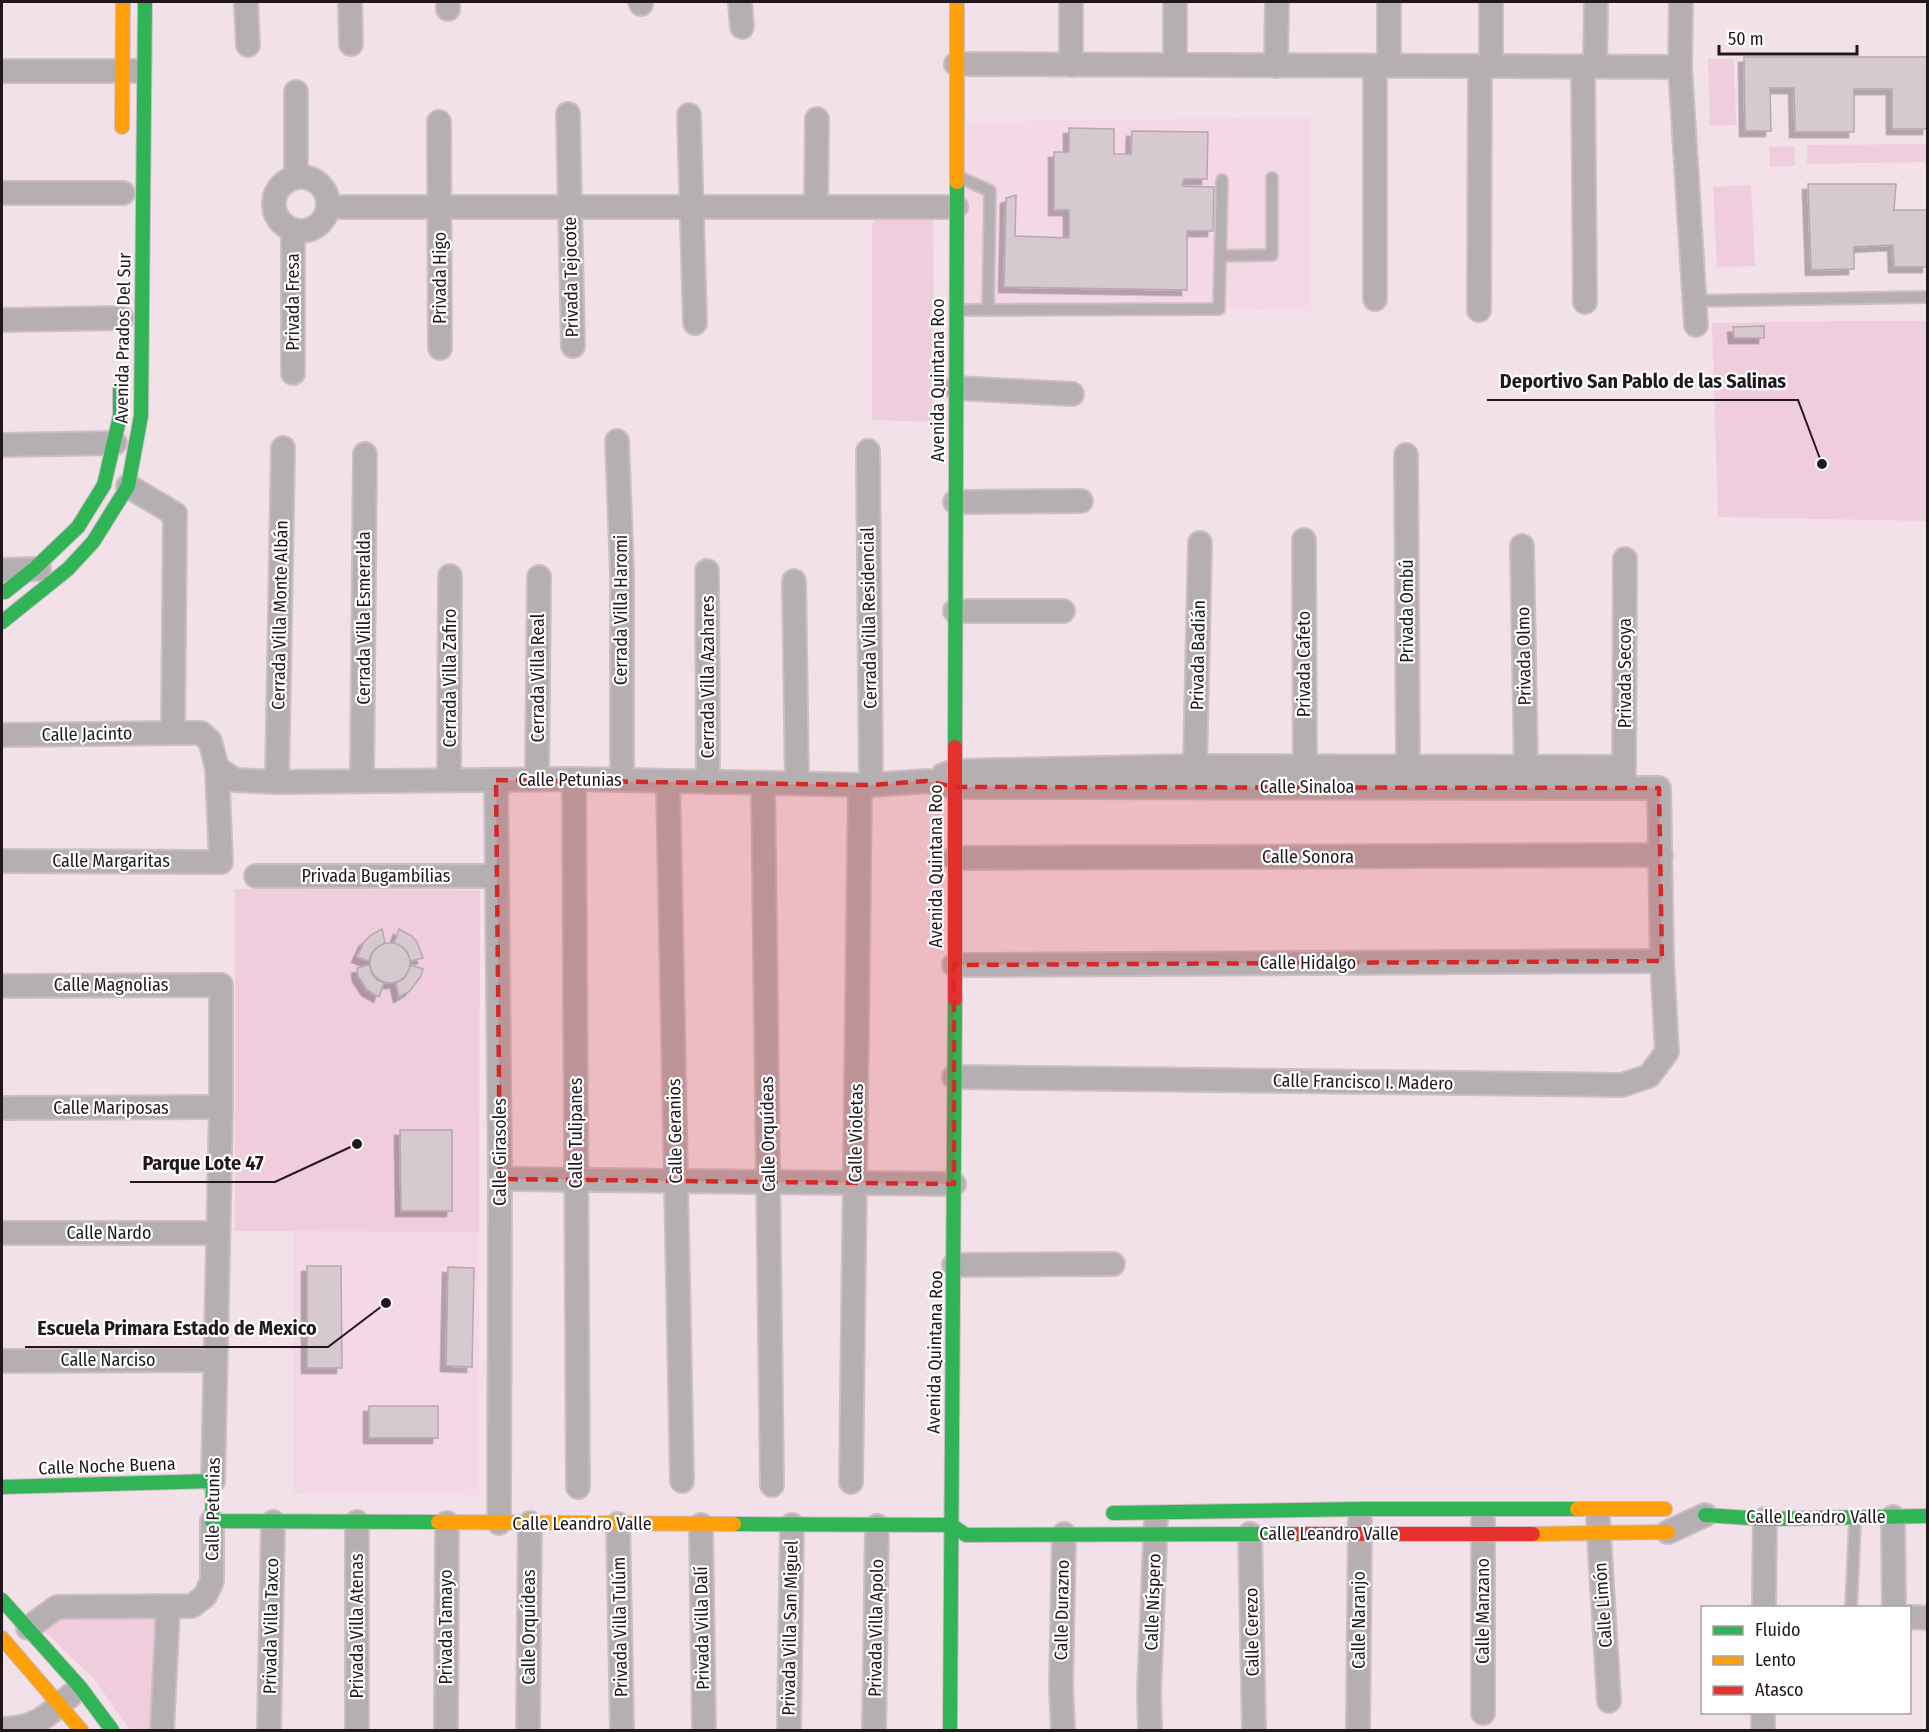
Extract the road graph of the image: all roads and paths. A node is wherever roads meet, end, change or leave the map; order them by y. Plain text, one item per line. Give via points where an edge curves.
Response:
1 (123, 2) edge
2 (145, 2) edge
3 (246, 2) edge
4 (350, 2) edge
5 (740, 2) edge
6 (957, 2) edge
7 (1071, 2) edge
8 (1175, 2) edge
9 (1277, 2) edge
10 (1389, 2) edge
11 (1491, 2) edge
12 (1596, 2) edge
13 (1681, 2) edge
14 (742, 27) dead end
15 (351, 44) dead end
16 (249, 45) dead end
17 (956, 64) junction
18 (1071, 65) junction
19 (1174, 65) junction
20 (1276, 66) junction
21 (1382, 66) junction
22 (1486, 66) junction
23 (1589, 66) junction
24 (1680, 67) junction
25 (2, 70) edge
26 (133, 71) junction
27 (296, 92) dead end
28 (568, 114) dead end
29 (689, 116) dead end
30 (817, 119) dead end
31 (439, 122) dead end
32 (122, 138) dead end
33 (956, 175) junction
34 (296, 177) junction
35 (1272, 178) dead end
36 (1222, 180) dead end
37 (2, 193) edge
38 (123, 193) dead end
39 (329, 207) junction
40 (440, 207) junction
41 (570, 207) junction
42 (692, 207) junction
43 (816, 207) junction
44 (956, 207) junction
45 (293, 231) junction
46 (1220, 256) junction
47 (1928, 297) edge
48 (1375, 299) dead end
49 (1695, 300) junction
50 (1585, 302) dead end
51 (956, 310) junction
52 (988, 310) junction
53 (1479, 310) dead end
54 (122, 318) dead end
55 (2, 320) edge
56 (695, 323) dead end
57 (1696, 324) dead end
58 (573, 346) dead end
59 (440, 348) dead end
60 (121, 372) dead end
61 (293, 373) dead end
62 (956, 388) junction
63 (1072, 394) dead end
64 (617, 441) dead end
65 (115, 443) junction
66 (2, 446) edge
67 (283, 448) dead end
68 (868, 451) dead end
69 (365, 454) dead end
70 (1406, 455) dead end
71 (128, 486) junction
72 (1081, 501) dead end
73 (955, 502) junction
74 (1304, 540) dead end
75 (1200, 543) dead end
76 (1522, 546) dead end
77 (1625, 559) dead end
78 (34, 569) junction
79 (68, 569) junction
80 (2, 570) edge
81 (707, 571) dead end
82 (450, 576) dead end
83 (538, 577) dead end
84 (794, 581) dead end
85 (2, 594) edge
86 (955, 611) junction
87 (1064, 611) dead end
88 (2, 622) edge
89 (173, 733) junction
90 (2, 735) edge
91 (1195, 766) junction
92 (1408, 767) junction
93 (1526, 767) junction
94 (217, 768) junction
95 (1305, 777) junction
96 (1624, 777) junction
97 (537, 779) junction
98 (574, 779) junction
99 (954, 779) junction
100 (449, 780) junction
101 (496, 780) junction
102 (622, 780) junction
103 (362, 781) junction
104 (668, 781) junction
105 (277, 782) junction
106 (708, 782) junction
107 (763, 783) junction
108 (796, 783) junction
109 (865, 785) junction
110 (1659, 788) joint
111 (1661, 855) junction
112 (954, 858) junction
113 (2, 861) edge
114 (256, 876) dead end
115 (497, 876) junction
116 (1662, 961) junction
117 (954, 965) junction
118 (2, 986) edge
119 (954, 1077) junction
120 (221, 1107) junction
121 (2, 1108) edge
122 (500, 1179) junction
123 (576, 1180) junction
124 (676, 1181) junction
125 (768, 1182) junction
126 (855, 1183) junction
127 (954, 1184) junction
128 (2, 1233) edge
129 (217, 1233) junction
130 (1113, 1264) dead end
131 (954, 1265) junction
132 (215, 1360) junction
133 (2, 1361) edge
134 (213, 1480) junction
135 (681, 1481) dead end
136 (851, 1482) dead end
137 (772, 1485) dead end
138 (2, 1487) edge
139 (578, 1487) dead end
140 (1361, 1509) junction
141 (1598, 1509) junction
142 (1665, 1509) joint
143 (1484, 1510) junction
144 (1097, 1513) dead end
145 (965, 1514) dead end
146 (1705, 1515) junction
147 (1928, 1516) edge
148 (1893, 1517) junction
149 (1855, 1518) junction
150 (1765, 1519) junction
151 (212, 1521) junction
152 (273, 1522) junction
153 (357, 1522) junction
154 (447, 1523) junction
155 (499, 1523) junction
156 (530, 1523) junction
157 (1156, 1523) junction
158 (618, 1524) junction
159 (700, 1525) junction
160 (792, 1525) junction
161 (951, 1525) junction
162 (877, 1526) junction
163 (1668, 1532) joint
164 (1250, 1533) junction
165 (1482, 1533) junction
166 (1064, 1534) junction
167 (1359, 1534) junction
168 (1599, 1534) junction
169 (2, 1599) edge
170 (1764, 1606) edge
171 (1851, 1606) edge
172 (1894, 1606) edge
173 (168, 1607) junction
174 (1911, 1617) edge
175 (1928, 1618) edge
176 (28, 1628) junction
177 (2, 1638) edge
178 (80, 1687) junction
179 (1609, 1701) dead end
180 (60, 1704) junction
181 (1483, 1713) dead end
182 (1763, 1714) edge
183 (2, 1729) edge
184 (81, 1731) edge
185 (112, 1731) edge
186 (162, 1731) edge
187 (269, 1731) edge
188 (357, 1731) edge
189 (446, 1731) edge
190 (528, 1731) edge
191 (622, 1731) edge
192 (704, 1731) edge
193 (789, 1731) edge
194 (874, 1731) edge
195 (950, 1731) edge
196 (1063, 1731) edge
197 (1150, 1731) edge
198 (1254, 1731) edge
199 (1358, 1731) edge
200 (1763, 1731) edge

1 - 26 main road, Avenida Prados Del Sur
2 - 26 main road, Avenida Prados Del Sur
3 - 16 street
4 - 15 street
5 - 14 street
6 - 17 main road, Avenida Quintana Roo
7 - 18 street
8 - 19 street
9 - 20 street
10 - 21 street
11 - 22 street
12 - 23 street
13 - 24 street
17 - 18 street
17 - 33 main road, Avenida Quintana Roo
18 - 19 street
19 - 20 street
20 - 21 street
21 - 22 street
21 - 48 street
22 - 23 street
22 - 53 street
23 - 24 street
23 - 50 street
24 - 49 street
25 - 26 street
26 - 32 main road, Avenida Prados Del Sur
26 - 71 main road, Avenida Prados Del Sur via 141,416
27 - 34 street
28 - 41 street, Privada Tejocote
29 - 42 street
30 - 43 street
31 - 40 street, Privada Higo
33 - 44 main road, Avenida Quintana Roo
33 - 52 lane via 990,191
34 - 39 street via 309,177 320,184
34 - 45 street via 280,185 273,203 278,221
35 - 46 lane via 1272,255
36 - 46 lane
37 - 38 street
39 - 40 street
39 - 45 street via 323,222 310,231
40 - 41 street
40 - 59 street, Privada Higo
41 - 42 street
41 - 58 street, Privada Tejocote
42 - 43 street
42 - 56 street
43 - 44 street
44 - 51 main road, Avenida Quintana Roo
45 - 61 street, Privada Fresa
46 - 52 lane via 1219,309
47 - 49 lane
49 - 57 street
51 - 52 lane
51 - 62 main road, Avenida Quintana Roo
54 - 55 street
60 - 65 main road, Avenida Prados Del Sur
62 - 63 street
62 - 73 main road, Avenida Quintana Roo
64 - 102 street, Cerrada Villa Haromi via 622,572
65 - 66 street
65 - 78 main road, Avenida Prados Del Sur via 104,485 78,526
67 - 105 street, Cerrada Villa Monte Albán
68 - 109 street, Cerrada Villa Residencial
69 - 103 street, Cerrada Villa Esmeralda
70 - 92 street, Privada Ombú
71 - 79 main road, Avenida Prados Del Sur via 93,542
71 - 89 street via 175,514
72 - 73 street
73 - 86 main road, Avenida Quintana Roo
74 - 95 street, Privada Cafeto
75 - 91 street, Privada Badián
76 - 93 street, Privada Olmo
77 - 96 street, Privada Secoya
78 - 79 street
78 - 80 street
78 - 85 main road, Avenida Prados Del Sur
79 - 88 main road, Avenida Prados Del Sur
81 - 106 street, Cerrada Villa Azahares
82 - 100 street, Cerrada Villa Zafiro
83 - 97 street, Cerrada Villa Real
84 - 108 street
86 - 87 street
86 - 99 main road, Avenida Quintana Roo
89 - 90 street, Calle Jacinto
89 - 94 street via 201,733 210,741
91 - 95 street, Calle Sinaloa
91 - 99 street, Calle Sinaloa
92 - 93 street, Calle Sinaloa
92 - 95 street, Calle Sinaloa
93 - 96 street, Calle Sinaloa
94 - 105 street, Calle Petunias via 235,780
94 - 113 street, Calle Margaritas via 221,862
95 - 96 street, Calle Sinaloa
95 - 99 street, Calle Sinaloa
96 - 110 street, Calle Sinaloa
97 - 98 street, Calle Petunias
97 - 101 street, Calle Petunias
98 - 102 street, Calle Petunias
98 - 123 street, Calle Tulipanes
99 - 109 street, Calle Petunias
99 - 112 main road, Avenida Quintana Roo
100 - 101 street, Calle Petunias
100 - 103 street, Calle Petunias
101 - 115 street, Calle Girasoles
102 - 104 street, Calle Petunias
103 - 105 street, Calle Petunias
104 - 106 street, Calle Petunias
104 - 124 street, Calle Geranios
106 - 107 street, Calle Petunias
107 - 108 street, Calle Petunias
107 - 125 street, Calle Orquídeas
108 - 109 street, Calle Petunias
109 - 126 street, Calle Violetas
110 - 111 street, Calle Francisco I. Madero
111 - 112 street, Calle Sonora
111 - 116 street, Calle Francisco I. Madero
112 - 117 main road, Avenida Quintana Roo
114 - 115 street, Privada Bugambilias
115 - 122 street, Calle Girasoles
116 - 117 street, Calle Hidalgo
116 - 119 street, Calle Francisco I. Madero via 1667,1053 1649,1076 1622,1085
117 - 119 main road, Avenida Quintana Roo
118 - 120 street, Calle Magnolias via 221,985
119 - 127 main road, Avenida Quintana Roo
120 - 121 street, Calle Mariposas
120 - 129 street, Calle Petunias
122 - 123 street
122 - 155 street, Calle Girasoles
123 - 124 street
123 - 139 street, Calle Tulipanes
124 - 125 street
124 - 135 street, Calle Geranios
125 - 126 street
125 - 137 street, Calle Orquídeas
126 - 127 street
126 - 136 street, Calle Violetas
127 - 131 main road, Avenida Quintana Roo
128 - 129 street, Calle Nardo
129 - 132 street, Calle Petunias
130 - 131 street
131 - 161 main road, Avenida Quintana Roo
132 - 133 street, Calle Narciso
132 - 134 street, Calle Petunias
134 - 138 main road, Calle Noche Buena
134 - 151 main road, Calle Petunias
140 - 143 main road, Calle Leandro Valle
140 - 157 main road, Calle Leandro Valle
140 - 167 street, Calle Naranjo
141 - 142 main road, Calle Leandro Valle
141 - 143 main road, Calle Leandro Valle
141 - 168 street, Calle Limón
142 - 146 street, Calle Leandro Valle
143 - 165 street, Calle Manzano
144 - 157 main road, Calle Leandro Valle
145 - 161 main road
146 - 150 main road, Calle Leandro Valle
146 - 163 street, Calle Leandro Valle
147 - 148 main road, Calle Leandro Valle
148 - 149 main road, Calle Leandro Valle
148 - 172 street
149 - 150 main road, Calle Leandro Valle
149 - 171 lane
150 - 170 street
151 - 152 main road, Calle Leandro Valle
151 - 173 street, Calle Petunias via 212,1581 205,1596 192,1606
152 - 153 main road, Calle Leandro Valle
152 - 187 street, Privada Villa Taxco
153 - 154 main road, Calle Leandro Valle
153 - 188 street, Privada Villa Atenas
154 - 155 main road, Calle Leandro Valle
154 - 189 street, Privada Tamayo
155 - 156 main road, Calle Leandro Valle
156 - 158 main road, Calle Leandro Valle
156 - 190 street, Calle Orquídeas
157 - 164 main road, Calle Leandro Valle
157 - 166 main road, Calle Leandro Valle
157 - 197 street, Calle Níspero
158 - 159 main road, Calle Leandro Valle
158 - 191 street, Privada Villa Tulúm
159 - 160 main road, Calle Leandro Valle
159 - 192 street, Privada Villa Dalí
160 - 162 main road, Calle Leandro Valle
160 - 193 street, Privada Villa San Miguel
161 - 162 main road, Calle Leandro Valle
161 - 166 main road, Calle Leandro Valle via 966,1535
161 - 195 main road, Avenida Quintana Roo
162 - 194 street, Privada Villa Apolo
163 - 168 main road, Calle Leandro Valle
164 - 167 main road, Calle Leandro Valle
164 - 198 street, Calle Cerezo
165 - 167 main road, Calle Leandro Valle
165 - 168 main road, Calle Leandro Valle
165 - 181 street, Calle Manzano
166 - 196 street, Calle Durazno
167 - 199 street, Calle Naranjo
168 - 179 street, Calle Limón
169 - 176 main road
173 - 176 street, Calle Petunias via 57,1607
173 - 186 street
174 - 175 street
176 - 178 main road
177 - 180 main road
178 - 180 street
178 - 185 main road
180 - 183 street via 39,1722
180 - 184 main road
182 - 200 street

